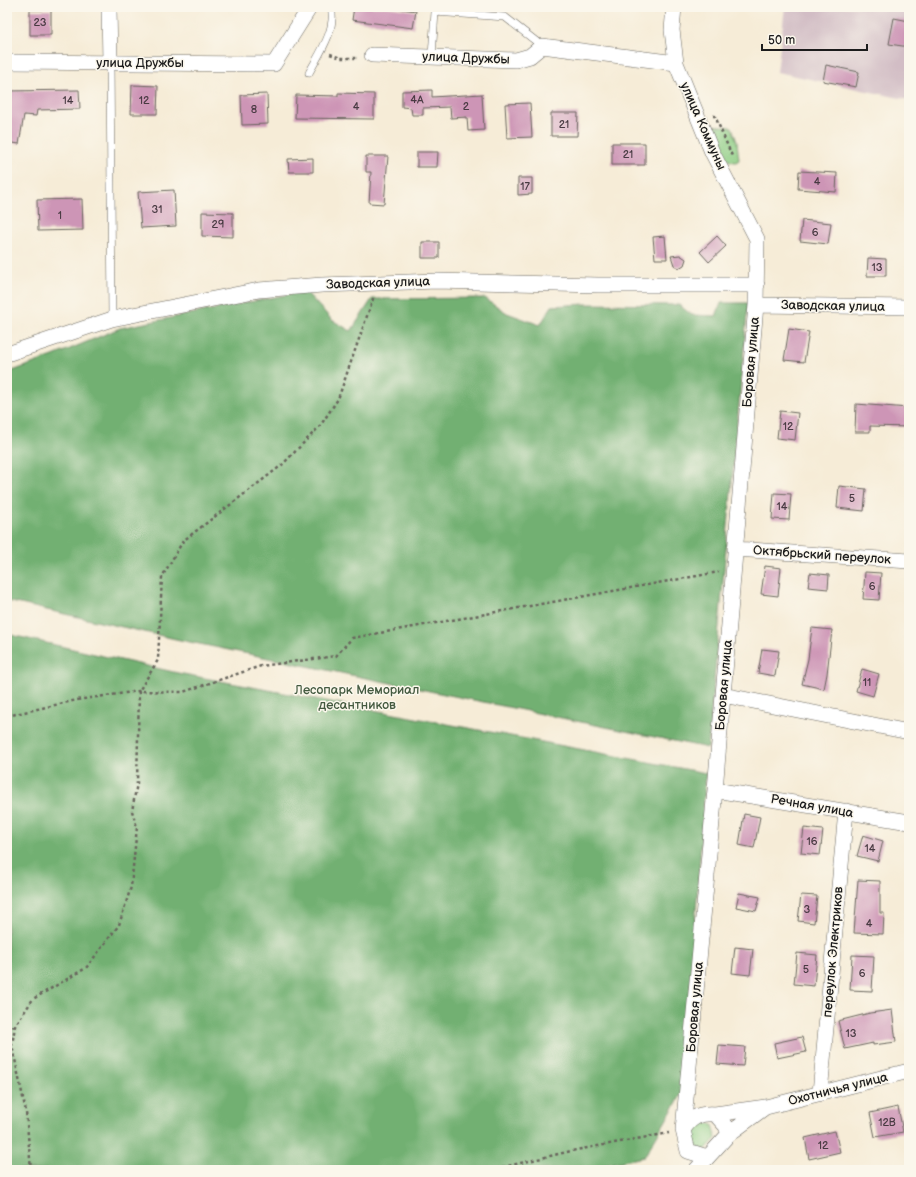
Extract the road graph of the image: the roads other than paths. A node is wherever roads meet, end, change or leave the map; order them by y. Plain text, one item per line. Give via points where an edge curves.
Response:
1 (109, 7) edge
2 (310, 7) edge
3 (331, 7) edge
4 (674, 7) edge
5 (542, 46) junction
6 (372, 55) road end
7 (432, 56) junction
8 (7, 62) edge
9 (110, 62) junction
10 (676, 63) junction
11 (310, 73) dead end
12 (757, 239) joint
13 (757, 285) junction
14 (756, 305) junction
15 (909, 307) edge
16 (112, 319) junction
17 (7, 354) edge
18 (735, 550) junction
19 (909, 561) edge
20 (722, 695) junction
21 (909, 732) edge
22 (715, 790) junction
23 (846, 811) junction
24 (909, 822) edge
25 (909, 1071) edge
26 (820, 1093) junction
27 (686, 1106) junction
28 (766, 1107) junction
29 (709, 1114) junction
30 (683, 1130) junction
31 (729, 1134) junction
32 (688, 1151) junction
33 (707, 1157) junction
34 (687, 1170) edge
35 (696, 1170) edge

1 - 9 street
2 - 9 street, улица Дружбы via 274,64
3 - 11 lane via 333,15 330,29
4 - 10 street, улица Коммуны via 672,30
5 - 7 street, улица Дружбы via 530,56 516,60
5 - 7 lane via 505,17 435,12
5 - 10 street
6 - 7 street, улица Дружбы
8 - 9 street, улица Дружбы
9 - 16 lane
10 - 12 street, улица Коммуны via 712,152
12 - 13 street, Боровая улица
13 - 14 street, Боровая улица
13 - 16 street, Заводская улица via 437,281 322,285 259,290
14 - 15 street, Заводская улица
14 - 18 street, Боровая улица
16 - 17 street, Заводская улица
18 - 19 street, Октябрьский переулок
18 - 20 street, Боровая улица
20 - 21 street
20 - 22 street, Боровая улица
22 - 23 street, Речная улица
22 - 27 street, Боровая улица
23 - 24 street, Речная улица
23 - 26 street, переулок Электриков
25 - 26 street, Охотничья улица
26 - 28 street, Охотничья улица
27 - 29 street
27 - 30 street, Боровая улица
28 - 29 street, Охотничья улица
28 - 31 street, Охотничья улица
29 - 30 street via 694,1117
29 - 31 street via 726,1126
30 - 32 street
31 - 33 street
32 - 33 street
32 - 34 street
33 - 35 street

